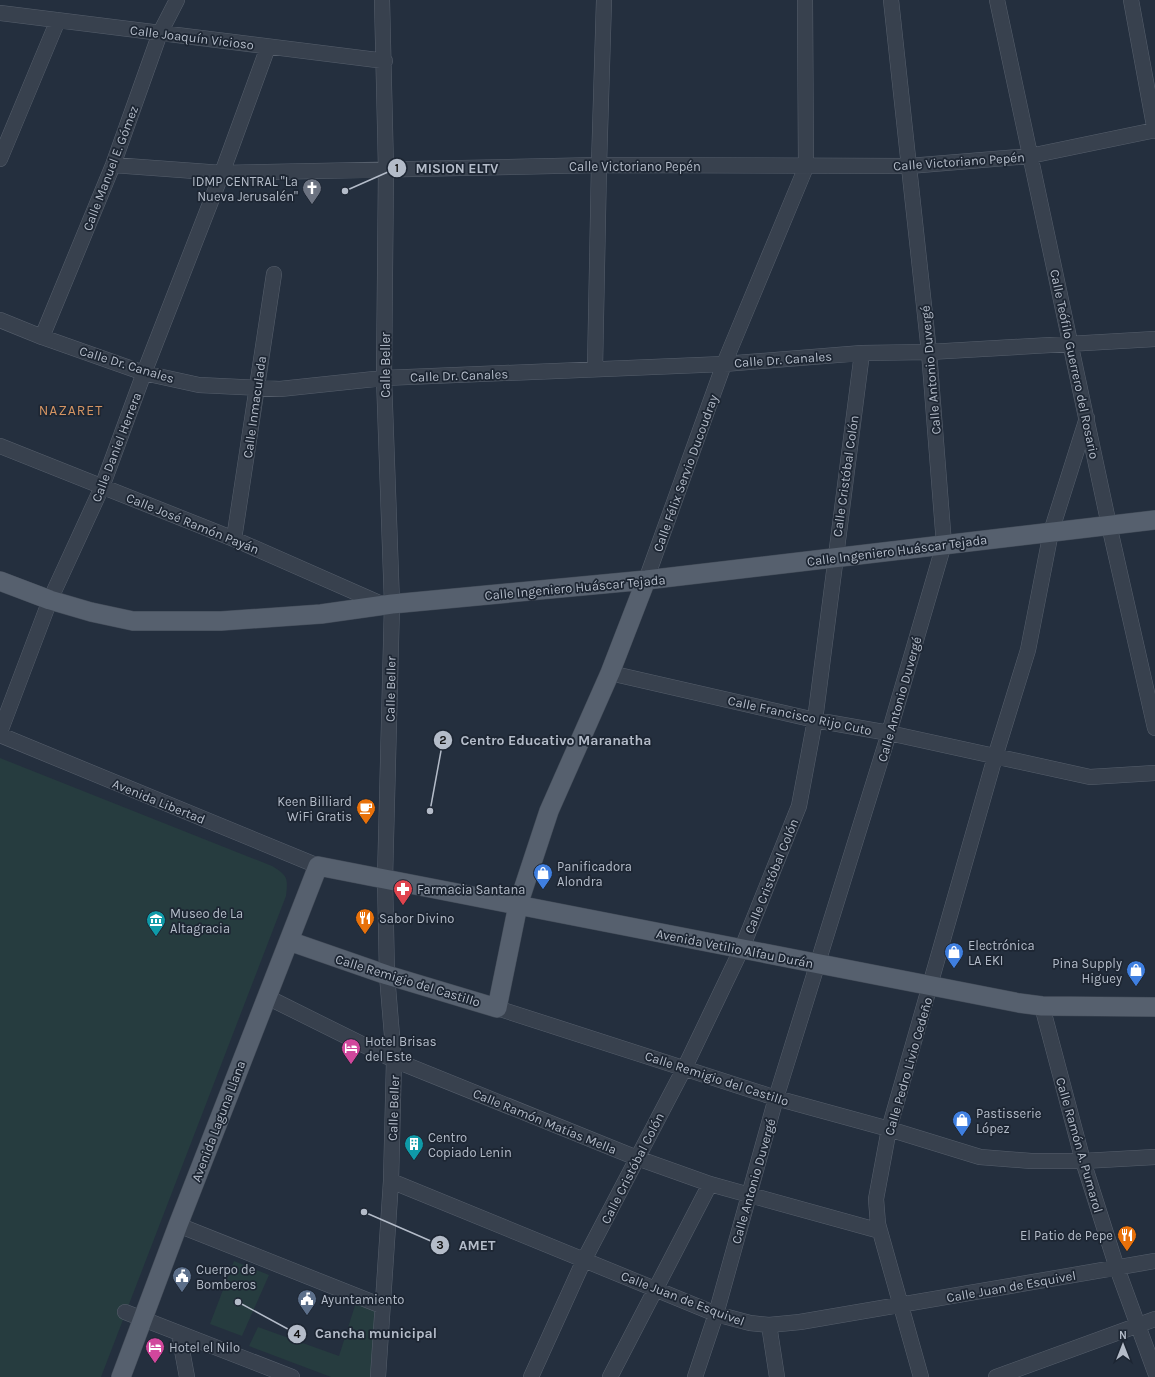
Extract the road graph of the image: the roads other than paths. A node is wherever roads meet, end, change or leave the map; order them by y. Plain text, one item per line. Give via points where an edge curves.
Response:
1 (177, 0) edge
2 (382, 0) edge
3 (604, 0) edge
4 (805, 0) edge
5 (891, 0) edge
6 (997, 0) edge
7 (1131, 0) edge
8 (0, 13) edge
9 (58, 20) junction
10 (160, 33) junction
11 (268, 47) junction
12 (385, 61) junction
13 (1155, 130) edge
14 (1030, 156) junction
15 (0, 159) edge
16 (113, 165) junction
17 (599, 165) junction
18 (909, 166) junction
19 (806, 167) junction
20 (386, 169) junction
21 (222, 173) junction
22 (274, 274) dead end
23 (0, 320) edge
24 (42, 337) junction
25 (1155, 339) edge
26 (1072, 344) junction
27 (929, 352) junction
28 (862, 353) junction
29 (724, 364) junction
30 (595, 369) junction
31 (144, 373) junction
32 (384, 378) junction
33 (257, 387) junction
34 (1087, 418) junction
35 (0, 446) edge
36 (102, 487) junction
37 (1155, 520) edge
38 (1109, 525) junction
39 (1051, 532) junction
40 (234, 539) junction
41 (944, 544) junction
42 (834, 558) junction
43 (646, 580) junction
44 (0, 581) edge
45 (50, 600) junction
46 (388, 604) junction
47 (610, 673) junction
48 (815, 720) junction
49 (1155, 728) edge
50 (889, 733) junction
51 (0, 734) edge
52 (995, 756) junction
53 (1155, 773) edge
54 (318, 866) junction
55 (385, 879) junction
56 (518, 905) junction
57 (289, 941) junction
58 (742, 948) junction
59 (818, 964) junction
60 (387, 975) junction
61 (931, 985) junction
62 (267, 996) junction
63 (1042, 1006) junction
64 (1155, 1007) edge
65 (497, 1008) junction
66 (394, 1060) junction
67 (685, 1067) junction
68 (776, 1098) junction
69 (889, 1129) junction
70 (1155, 1157) edge
71 (637, 1158) junction
72 (1083, 1161) junction
73 (391, 1181) junction
74 (710, 1184) junction
75 (748, 1195) junction
76 (178, 1224) junction
77 (880, 1231) junction
78 (584, 1260) junction
79 (1155, 1261) edge
80 (1117, 1268) junction
81 (656, 1290) junction
82 (382, 1306) junction
83 (900, 1306) junction
84 (716, 1314) junction
85 (133, 1316) junction
86 (1155, 1319) edge
87 (769, 1325) junction
88 (1138, 1327) junction
89 (178, 1334) junction
90 (1155, 1373) edge
91 (121, 1377) edge
92 (188, 1377) edge
93 (292, 1377) edge
94 (378, 1377) edge
95 (530, 1377) edge
96 (610, 1377) edge
97 (695, 1377) edge
98 (777, 1377) edge
99 (921, 1377) edge
100 (996, 1377) edge
101 (1150, 1377) edge

1 - 10 street, Calle Manuel E. Gómez
2 - 12 street, Calle Beller
3 - 17 street
4 - 19 street, Calle Félix Servio Ducoudray
5 - 18 street, Calle Antonio Duvergé
6 - 14 street, Calle Teófilo Guerrero del Rosario
7 - 13 street
8 - 9 street, Calle Joaquín Vicioso
9 - 10 street, Calle Joaquín Vicioso
9 - 15 street
10 - 11 street, Calle Joaquín Vicioso
10 - 16 street, Calle Manuel E. Gómez
11 - 12 street, Calle Joaquín Vicioso
11 - 21 street, Calle Daniel Herrera
12 - 20 street, Calle Beller
13 - 14 street, Calle Victoriano Pepén
14 - 18 street, Calle Victoriano Pepén
14 - 26 street, Calle Teófilo Guerrero del Rosario
16 - 21 street, Calle Victoriano Pepén
16 - 24 street, Calle Manuel E. Gómez
17 - 19 street, Calle Victoriano Pepén
17 - 20 street, Calle Victoriano Pepén
17 - 30 street
18 - 19 street, Calle Victoriano Pepén
18 - 27 street, Calle Antonio Duvergé
19 - 29 street, Calle Félix Servio Ducoudray
20 - 21 street, Calle Victoriano Pepén
20 - 32 street, Calle Beller
21 - 31 street, Calle Daniel Herrera
22 - 33 street, Calle Inmaculada
23 - 24 street, Calle Dr. Canales
24 - 31 street, Calle Dr. Canales
25 - 26 street, Calle Dr. Canales
26 - 27 street, Calle Dr. Canales
26 - 34 street, Calle Teófilo Guerrero del Rosario
27 - 28 street, Calle Dr. Canales
27 - 41 street, Calle Antonio Duvergé
28 - 29 street, Calle Dr. Canales
28 - 42 street, Calle Cristóbal Colón
29 - 30 street, Calle Dr. Canales
29 - 43 street, Calle Félix Servio Ducoudray
30 - 32 street, Calle Dr. Canales
31 - 33 street, Calle Dr. Canales via 199,385
31 - 36 street, Calle Daniel Herrera
32 - 33 street, Calle Dr. Canales via 280,389
32 - 46 street, Calle Beller
33 - 40 street, Calle Inmaculada
34 - 38 street, Calle Teófilo Guerrero del Rosario
34 - 39 street, Calle Pedro Livio Cedeño
35 - 36 street, Calle José Ramón Payán
36 - 40 street, Calle José Ramón Payán
36 - 45 street, Calle Daniel Herrera
37 - 38 main road, Calle Ingeniero Huáscar Tejada
38 - 39 main road, Calle Ingeniero Huáscar Tejada
38 - 49 street, Calle Teófilo Guerrero del Rosario
39 - 41 main road, Calle Ingeniero Huáscar Tejada
39 - 52 street, Calle Pedro Livio Cedeño via 1028,650
40 - 46 street, Calle José Ramón Payán
41 - 42 main road, Calle Ingeniero Huáscar Tejada
41 - 50 street, Calle Antonio Duvergé
42 - 43 main road, Calle Ingeniero Huáscar Tejada
42 - 48 street, Calle Cristóbal Colón
43 - 46 main road, Calle Ingeniero Huáscar Tejada
43 - 47 main road, Calle Félix Servio Ducoudray
44 - 45 main road, Calle Ingeniero Huáscar Tejada
45 - 46 main road, Calle Ingeniero Huáscar Tejada via 133,621 221,621 321,614
45 - 51 street, Calle Daniel Herrera
46 - 55 street, Calle Beller
47 - 48 street, Calle Francisco Rijo Cuto
47 - 56 main road, Calle Félix Servio Ducoudray via 549,811
48 - 50 street, Calle Francisco Rijo Cuto
48 - 58 street, Calle Cristóbal Colón via 799,806
50 - 52 street, Calle Francisco Rijo Cuto
50 - 59 street, Calle Antonio Duvergé
51 - 54 street, Avenida Libertad
52 - 53 street, Calle Francisco Rijo Cuto via 1090,777
52 - 61 street, Calle Pedro Livio Cedeño
54 - 55 main road, Avenida Vetilio Alfau Durán
54 - 57 main road, Avenida Laguna Llana
55 - 56 main road, Avenida Vetilio Alfau Durán
55 - 60 street, Calle Beller
56 - 58 main road, Avenida Vetilio Alfau Durán
56 - 65 main road, Calle Félix Servio Ducoudray
57 - 60 main road, Calle Remigio del Castillo
57 - 62 main road, Avenida Laguna Llana
58 - 59 main road, Avenida Vetilio Alfau Durán
58 - 67 street, Calle Cristóbal Colón
59 - 61 main road, Avenida Vetilio Alfau Durán
59 - 68 street, Calle Antonio Duvergé
60 - 65 main road, Calle Remigio del Castillo
60 - 66 street, Calle Beller
61 - 63 main road, Avenida Vetilio Alfau Durán
61 - 69 street, Calle Pedro Livio Cedeño
62 - 66 street, Calle Ramón Matías Mella
62 - 76 main road, Avenida Laguna Llana
63 - 64 main road, Avenida Vetilio Alfau Durán
63 - 72 street, Calle Ramón A. Pumarol
65 - 67 street, Calle Remigio del Castillo
66 - 71 street, Calle Ramón Matías Mella
66 - 73 street, Calle Beller
67 - 68 street, Calle Remigio del Castillo
67 - 71 street, Calle Cristóbal Colón
68 - 69 street, Calle Remigio del Castillo
68 - 75 street, Calle Antonio Duvergé
69 - 72 street, Calle Remigio del Castillo via 980,1157 1031,1161
69 - 77 street, Calle Pedro Livio Cedeño via 876,1199
70 - 72 street, Calle Remigio del Castillo
71 - 74 street, Calle Ramón Matías Mella
71 - 78 street, Calle Cristóbal Colón
72 - 80 street, Calle Ramón A. Pumarol
73 - 78 street, Calle Juan de Esquivel
73 - 82 street, Calle Beller
74 - 75 street, Calle Ramón Matías Mella
74 - 81 street
75 - 77 street, Calle Ramón Matías Mella
75 - 84 street, Calle Antonio Duvergé
76 - 82 street
76 - 85 main road, Avenida Laguna Llana
77 - 83 street, Calle Pedro Livio Cedeño
78 - 81 street, Calle Juan de Esquivel
78 - 95 street, Calle Cristóbal Colón
79 - 80 street, Calle Juan de Esquivel
80 - 83 street, Calle Juan de Esquivel
80 - 88 street, Calle Ramón A. Pumarol
81 - 84 street, Calle Juan de Esquivel
81 - 96 street
82 - 94 street, Calle Beller
83 - 87 street, Calle Juan de Esquivel
83 - 99 street, Calle Pedro Livio Cedeño
84 - 87 street, Calle Juan de Esquivel
84 - 97 street, Calle Antonio Duvergé
85 - 89 street
85 - 91 main road, Avenida Laguna Llana
86 - 88 street
87 - 98 street
88 - 90 street, Calle Ramón A. Pumarol
88 - 100 street
89 - 92 street
89 - 93 street
90 - 101 street

